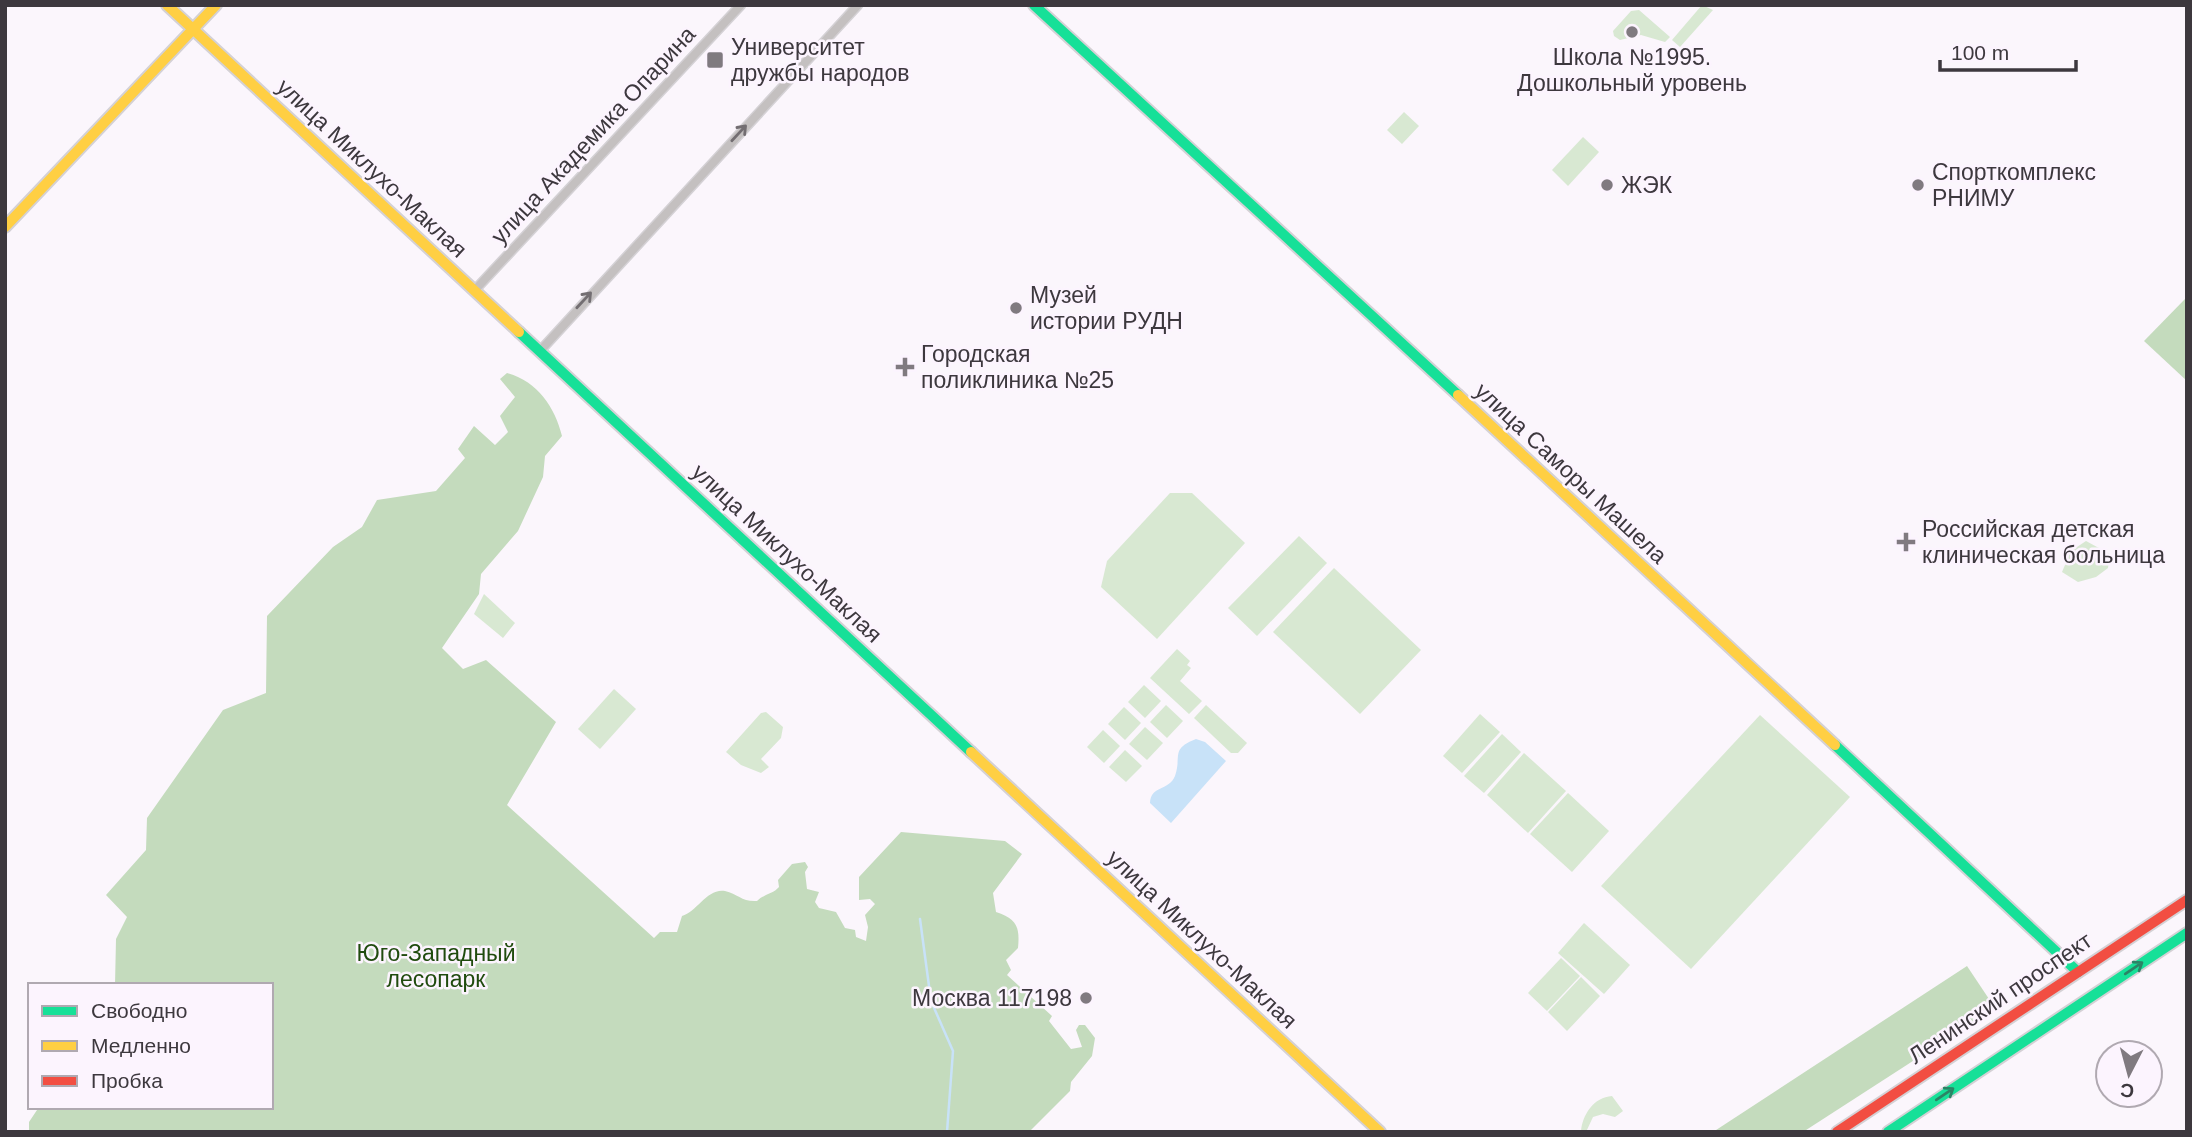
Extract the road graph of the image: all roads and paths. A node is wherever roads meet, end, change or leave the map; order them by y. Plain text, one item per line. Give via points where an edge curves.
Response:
1 (167, 5) edge
2 (216, 5) edge
3 (741, 5) edge
4 (858, 5) edge
5 (1034, 5) edge
6 (192, 29) junction
7 (5, 227) edge
8 (474, 291) junction
9 (540, 351) junction
10 (2187, 900) edge
11 (2187, 933) edge
12 (2078, 972) junction
13 (1380, 1132) edge
14 (1838, 1132) edge
15 (1888, 1132) edge

1 - 6 main road, улица Миклухо-Маклая
2 - 6 main road
3 - 8 street, улица Академика Опарина
9 -> 4 street
5 - 12 main road, улица Саморы Машела
6 - 7 main road
6 - 8 main road, улица Миклухо-Маклая
8 - 9 main road, улица Миклухо-Маклая
9 - 13 main road, улица Миклухо-Маклая
10 - 12 main road, Ленинский проспект
15 -> 11 main road
12 - 14 main road, Ленинский проспект

